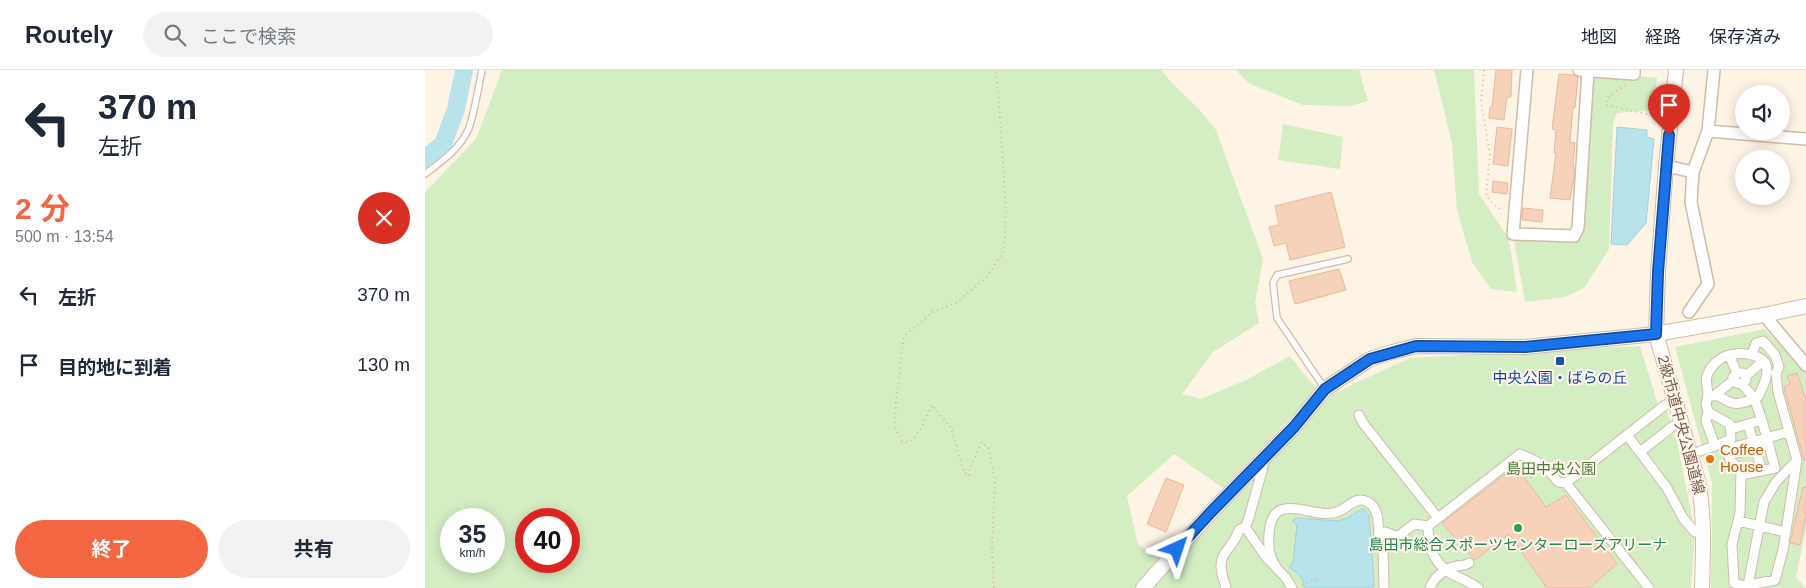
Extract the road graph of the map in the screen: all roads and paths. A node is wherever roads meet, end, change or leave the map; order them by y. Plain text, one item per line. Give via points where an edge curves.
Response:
1 (482, 70) edge
2 (996, 70) edge
3 (1484, 70) edge
4 (1527, 70) edge
5 (1584, 70) edge
6 (1676, 70) edge
7 (1713, 70) edge
8 (1634, 72) edge
9 (1671, 120) junction
10 (1708, 131) junction
11 (1806, 139) edge
12 (1666, 166) junction
13 (1693, 172) junction
14 (425, 174) edge
15 (1514, 217) junction
16 (1348, 259) dead end
17 (1806, 306) edge
18 (1689, 312) dead end
19 (1764, 316) junction
20 (1656, 334) junction
21 (1752, 354) junction
22 (1729, 355) junction
23 (1763, 361) junction
24 (1806, 365) edge
25 (1771, 373) junction
26 (1740, 378) junction
27 (1325, 389) junction
28 (1713, 395) junction
29 (1754, 398) junction
30 (1665, 404) dead end
31 (1709, 412) junction
32 (1359, 415) dead end
33 (1762, 420) junction
34 (1747, 424) junction
35 (1673, 426) dead end
36 (1731, 429) junction
37 (1788, 432) junction
38 (1627, 434) junction
39 (1769, 444) junction
40 (1715, 446) junction
41 (1727, 449) junction
42 (1700, 451) dead end
43 (1639, 452) junction
44 (1797, 460) junction
45 (1263, 467) dead end
46 (1762, 471) junction
47 (1741, 475) junction
48 (1566, 483) junction
49 (1438, 518) junction
50 (1738, 521) junction
51 (1428, 526) junction
52 (1245, 527) junction
53 (1695, 532) dead end
54 (1786, 532) junction
55 (1379, 537) junction
56 (1399, 537) junction
57 (1383, 548) junction
58 (1469, 563) dead end
59 (1276, 567) junction
60 (1447, 570) junction
61 (1320, 578) dead end
62 (1776, 584) edge
63 (1748, 585) junction
64 (1294, 587) edge
65 (994, 588) edge
66 (1143, 588) edge
67 (1226, 588) edge
68 (1384, 588) edge
69 (1430, 588) edge
70 (1477, 588) edge
71 (1648, 588) edge
72 (1702, 588) edge

1 - 14 lane via 468,129 456,148
2 - 65 path via 1006,214 1004,251 986,278 957,302 933,312 904,336 895,427 901,441 909,442 917,437 932,405 951,428 964,473 969,476 982,442 989,448 995,482
3 - 15 path via 1481,102 1490,154 1486,196
4 - 15 street
5 - 8 street
5 - 15 street via 1578,228 1574,236 1513,234
6 - 9 street, 2級市道中央公園道線
7 - 10 street
8 - 9 path via 1633,79 1607,98 1606,106
9 - 12 street, 2級市道中央公園道線
10 - 11 street
10 - 13 street
12 - 13 street
12 - 20 street, 2級市道中央公園道線
13 - 18 street via 1691,202 1708,284
16 - 27 lane via 1277,275 1273,283 1277,318
17 - 19 street
19 - 20 street
19 - 24 street
20 - 27 street via 1525,347 1416,346 1370,359
20 - 72 street, 2級市道中央公園道線 via 1702,498
21 - 22 street
21 - 23 street
21 - 25 street via 1757,343 1763,341 1775,355 1779,367
22 - 26 street
22 - 28 street via 1709,371 1706,380
23 - 25 street
23 - 26 street
25 - 29 street via 1758,397
25 - 37 street
26 - 28 street
26 - 29 street
27 - 66 street via 1294,427
28 - 29 street via 1733,403
28 - 31 street via 1706,404
29 - 33 street
30 - 38 street
31 - 36 street via 1730,424
31 - 40 street via 1706,421
32 - 49 street
33 - 34 street
33 - 39 street
34 - 36 street
34 - 46 street
35 - 43 street
36 - 41 street
37 - 41 street
37 - 44 street
38 - 43 street
38 - 48 street
39 - 41 street
39 - 46 street via 1775,468
40 - 41 street
40 - 42 street
41 - 47 street
43 - 53 street
44 - 54 street
44 - 63 street via 1776,482 1764,502
45 - 52 street
46 - 47 street
47 - 50 street
48 - 49 street via 1558,482 1537,461 1520,454
48 - 71 street
49 - 51 street
50 - 54 street
50 - 63 street via 1732,544 1734,583
51 - 56 street via 1415,524
51 - 60 street via 1430,548 1436,561
52 - 59 street via 1255,544
52 - 67 street via 1239,530 1236,541 1224,554 1221,565
54 - 62 street
55 - 56 street via 1385,532
55 - 57 street
55 - 59 street via 1375,507 1367,501 1358,500 1336,513 1287,507 1269,526 1270,558
56 - 57 street
57 - 68 street
58 - 60 street
59 - 64 street
60 - 69 street via 1436,577
60 - 70 street
61 - 64 path
62 - 63 street

